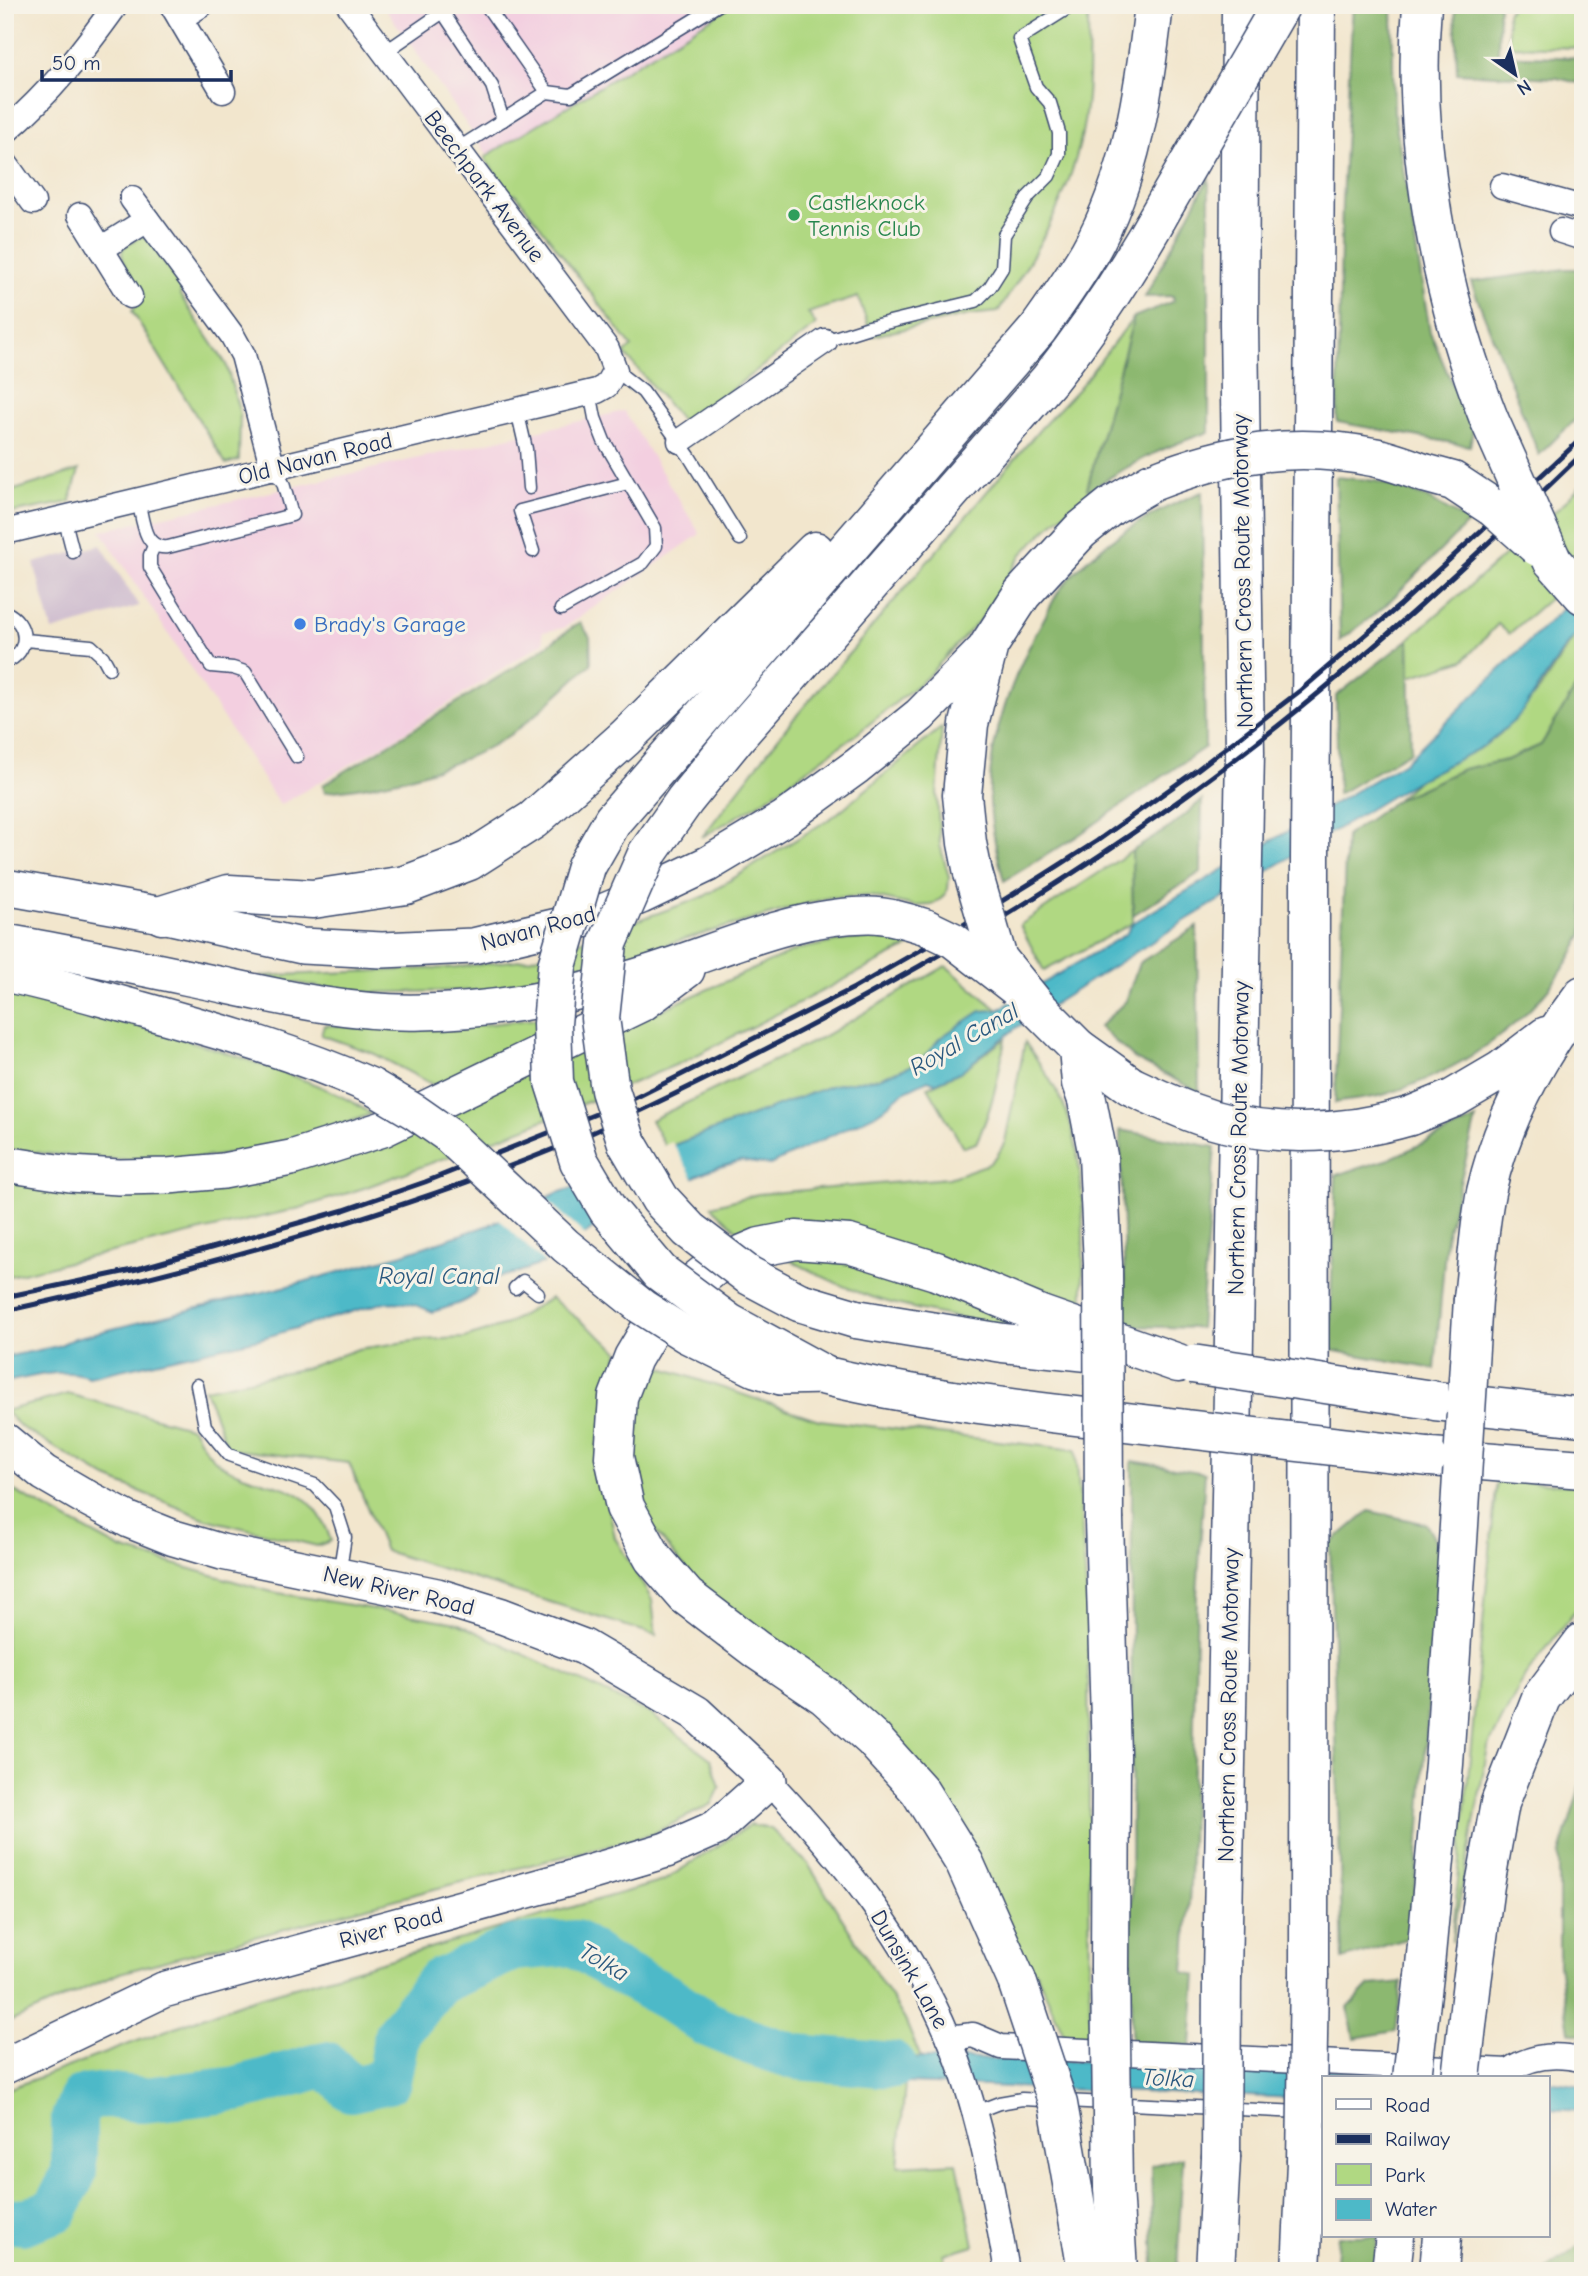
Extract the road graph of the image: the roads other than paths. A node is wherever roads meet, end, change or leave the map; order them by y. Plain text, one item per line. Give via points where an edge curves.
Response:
1 (116, 5) edge
2 (349, 5) edge
3 (486, 5) edge
4 (718, 5) edge
5 (1073, 5) edge
6 (1154, 5) edge
7 (1241, 5) edge
8 (1281, 5) edge
9 (1316, 5) edge
10 (1422, 5) edge
11 (440, 9) edge
12 (184, 10) edge
13 (385, 52) junction
14 (223, 91) dead end
15 (547, 92) junction
16 (503, 120) junction
17 (5, 132) edge
18 (457, 149) junction
19 (5, 163) edge
20 (1502, 186) dead end
21 (132, 199) dead end
22 (33, 202) dead end
23 (1583, 208) edge
24 (80, 215) dead end
25 (147, 220) junction
26 (101, 249) junction
27 (130, 296) dead end
28 (825, 341) joint
29 (615, 370) junction
30 (590, 392) junction
31 (517, 410) junction
32 (680, 442) junction
33 (272, 469) junction
34 (915, 470) junction
35 (628, 483) junction
36 (529, 488) dead end
37 (138, 500) junction
38 (64, 517) junction
39 (5, 532) edge
40 (740, 539) dead end
41 (154, 546) junction
42 (533, 551) dead end
43 (73, 552) dead end
44 (1552, 560) junction
45 (1583, 595) edge
46 (561, 609) dead end
47 (5, 612) edge
48 (24, 640) junction
49 (989, 645) junction
50 (5, 662) edge
51 (109, 667) dead end
52 (297, 757) dead end
53 (5, 887) edge
54 (162, 915) junction
55 (5, 942) edge
56 (710, 953) junction
57 (5, 974) edge
58 (1583, 995) edge
59 (1036, 1006) junction
60 (1559, 1027) junction
61 (1072, 1040) junction
62 (5, 1164) edge
63 (515, 1288) dead end
64 (538, 1293) dead end
65 (1185, 1364) junction
66 (826, 1376) junction
67 (197, 1385) dead end
68 (1583, 1417) edge
69 (6, 1442) edge
70 (1583, 1469) edge
71 (339, 1575) junction
72 (1583, 1642) edge
73 (769, 1781) junction
74 (952, 2045) junction
75 (1583, 2060) edge
76 (5, 2066) edge
77 (1412, 2076) edge
78 (1461, 2076) edge
79 (972, 2109) junction
80 (1322, 2112) edge
81 (1395, 2238) edge
82 (1443, 2238) edge
83 (1007, 2271) edge
84 (1087, 2271) edge
85 (1118, 2271) edge
86 (1215, 2271) edge
87 (1301, 2271) edge
88 (1391, 2271) edge
89 (1438, 2271) edge

1 - 17 street via 70,68
2 - 13 street, Beechpark Avenue
3 - 15 lane
4 - 15 lane via 571,95
5 - 28 lane via 1019,39 1035,87 1050,103 1059,133 1059,154 1049,176 1029,196 1004,235 1002,268 990,286 976,301
6 - 34 highway via 1134,137 1090,251 1038,329
7 - 86 highway, Northern Cross Route Motorway, bridge via 1239,324 1245,752 1221,2158
8 - 65 highway, bridge via 1130,268 1089,329 737,736 647,855 608,943 600,1018 610,1090 627,1143 660,1199 689,1230 738,1268 799,1302 856,1319 1003,1343
9 - 87 highway, bridge via 1309,1975
10 - 44 highway, bridge via 1421,116 1436,237 1450,302 1489,419
11 - 13 lane
11 - 16 lane via 492,86
12 - 14 street
13 - 18 street, Beechpark Avenue
15 - 16 lane
16 - 18 lane
18 - 29 street, Beechpark Avenue via 607,349
19 - 22 street
20 - 23 street
21 - 25 street
24 - 26 street
25 - 26 street
25 - 33 street via 243,355
26 - 27 street
28 - 32 street
29 - 30 street, Old Navan Road via 606,386
29 - 32 lane via 643,392
30 - 31 street, Old Navan Road
30 - 35 lane via 598,429
31 - 33 street, Old Navan Road
31 - 36 lane
32 - 40 lane
33 - 37 street, Old Navan Road
33 - 41 lane via 283,483 292,515 169,547
34 - 54 highway via 822,544 625,738 533,820 469,861 406,885 313,899 229,894
34 - 66 highway, bridge via 613,820 586,867 557,966 554,1082 579,1161 608,1210 660,1272 729,1324
35 - 42 lane via 520,511
35 - 46 lane via 655,528 656,546 643,563
37 - 38 street, Old Navan Road
37 - 41 lane via 148,540
38 - 39 street, Old Navan Road
38 - 43 lane
41 - 52 lane via 150,567 211,666 245,672
44 - 45 highway
44 - 49 highway, bridge via 1494,508 1452,481 1374,457 1272,450 1215,460 1152,482 1111,506 1080,531 1022,594
47 - 48 lane via 20,623
48 - 50 lane via 17,655
48 - 51 lane via 91,646
49 - 54 main road, Navan Road via 920,715 785,818 708,864 583,920 473,946 382,950 302,946
49 - 59 highway, bridge via 969,724 962,795 967,843 998,959
53 - 54 main road, Navan Road
55 - 56 main road via 299,1001 420,1013 523,1003 572,993
56 - 59 main road, bridge via 770,931 826,918 871,915 901,919 963,948
56 - 62 main road via 643,1003 383,1129 291,1158 156,1177 70,1174
57 - 66 main road, bridge via 232,1035 371,1086 448,1135 566,1246 642,1307 755,1369 781,1377
58 - 60 highway
59 - 61 highway
60 - 61 highway, bridge via 1454,1098 1378,1126 1329,1132 1274,1132 1192,1113 1130,1086
60 - 77 highway, bridge via 1503,1135 1486,1192 1473,1299 1444,1764
61 - 85 highway, bridge via 1098,1156 1103,1265 1113,2187
63 - 64 lane via 523,1281
65 - 68 highway, bridge
65 - 84 highway, bridge via 1041,1315 936,1271 849,1244 796,1240 760,1247 715,1266 681,1293 656,1319 633,1358 618,1397 614,1457 625,1507 653,1558 686,1596 825,1696 873,1739 919,1790 965,1864 1017,1981 1058,2105
66 - 70 highway, bridge via 874,1388 1186,1429 1428,1457
67 - 71 lane via 205,1426 229,1455 316,1485 335,1506 345,1537
69 - 71 main road, New River Road via 44,1473 87,1498 174,1538
71 - 73 main road, New River Road via 438,1596 584,1647 696,1713
72 - 78 highway, bridge via 1541,1698 1500,1803
73 - 74 street, Dunsink Lane via 823,1840 887,1923 922,1980
73 - 76 main road, River Road via 716,1828 666,1850 163,1990
74 - 75 street via 972,2035 1001,2047 1508,2071 1524,2059 1566,2056
74 - 79 street, Dunsink Lane
79 - 80 lane via 1022,2099
79 - 83 street, Dunsink Lane
81 - 88 highway
82 - 89 highway

